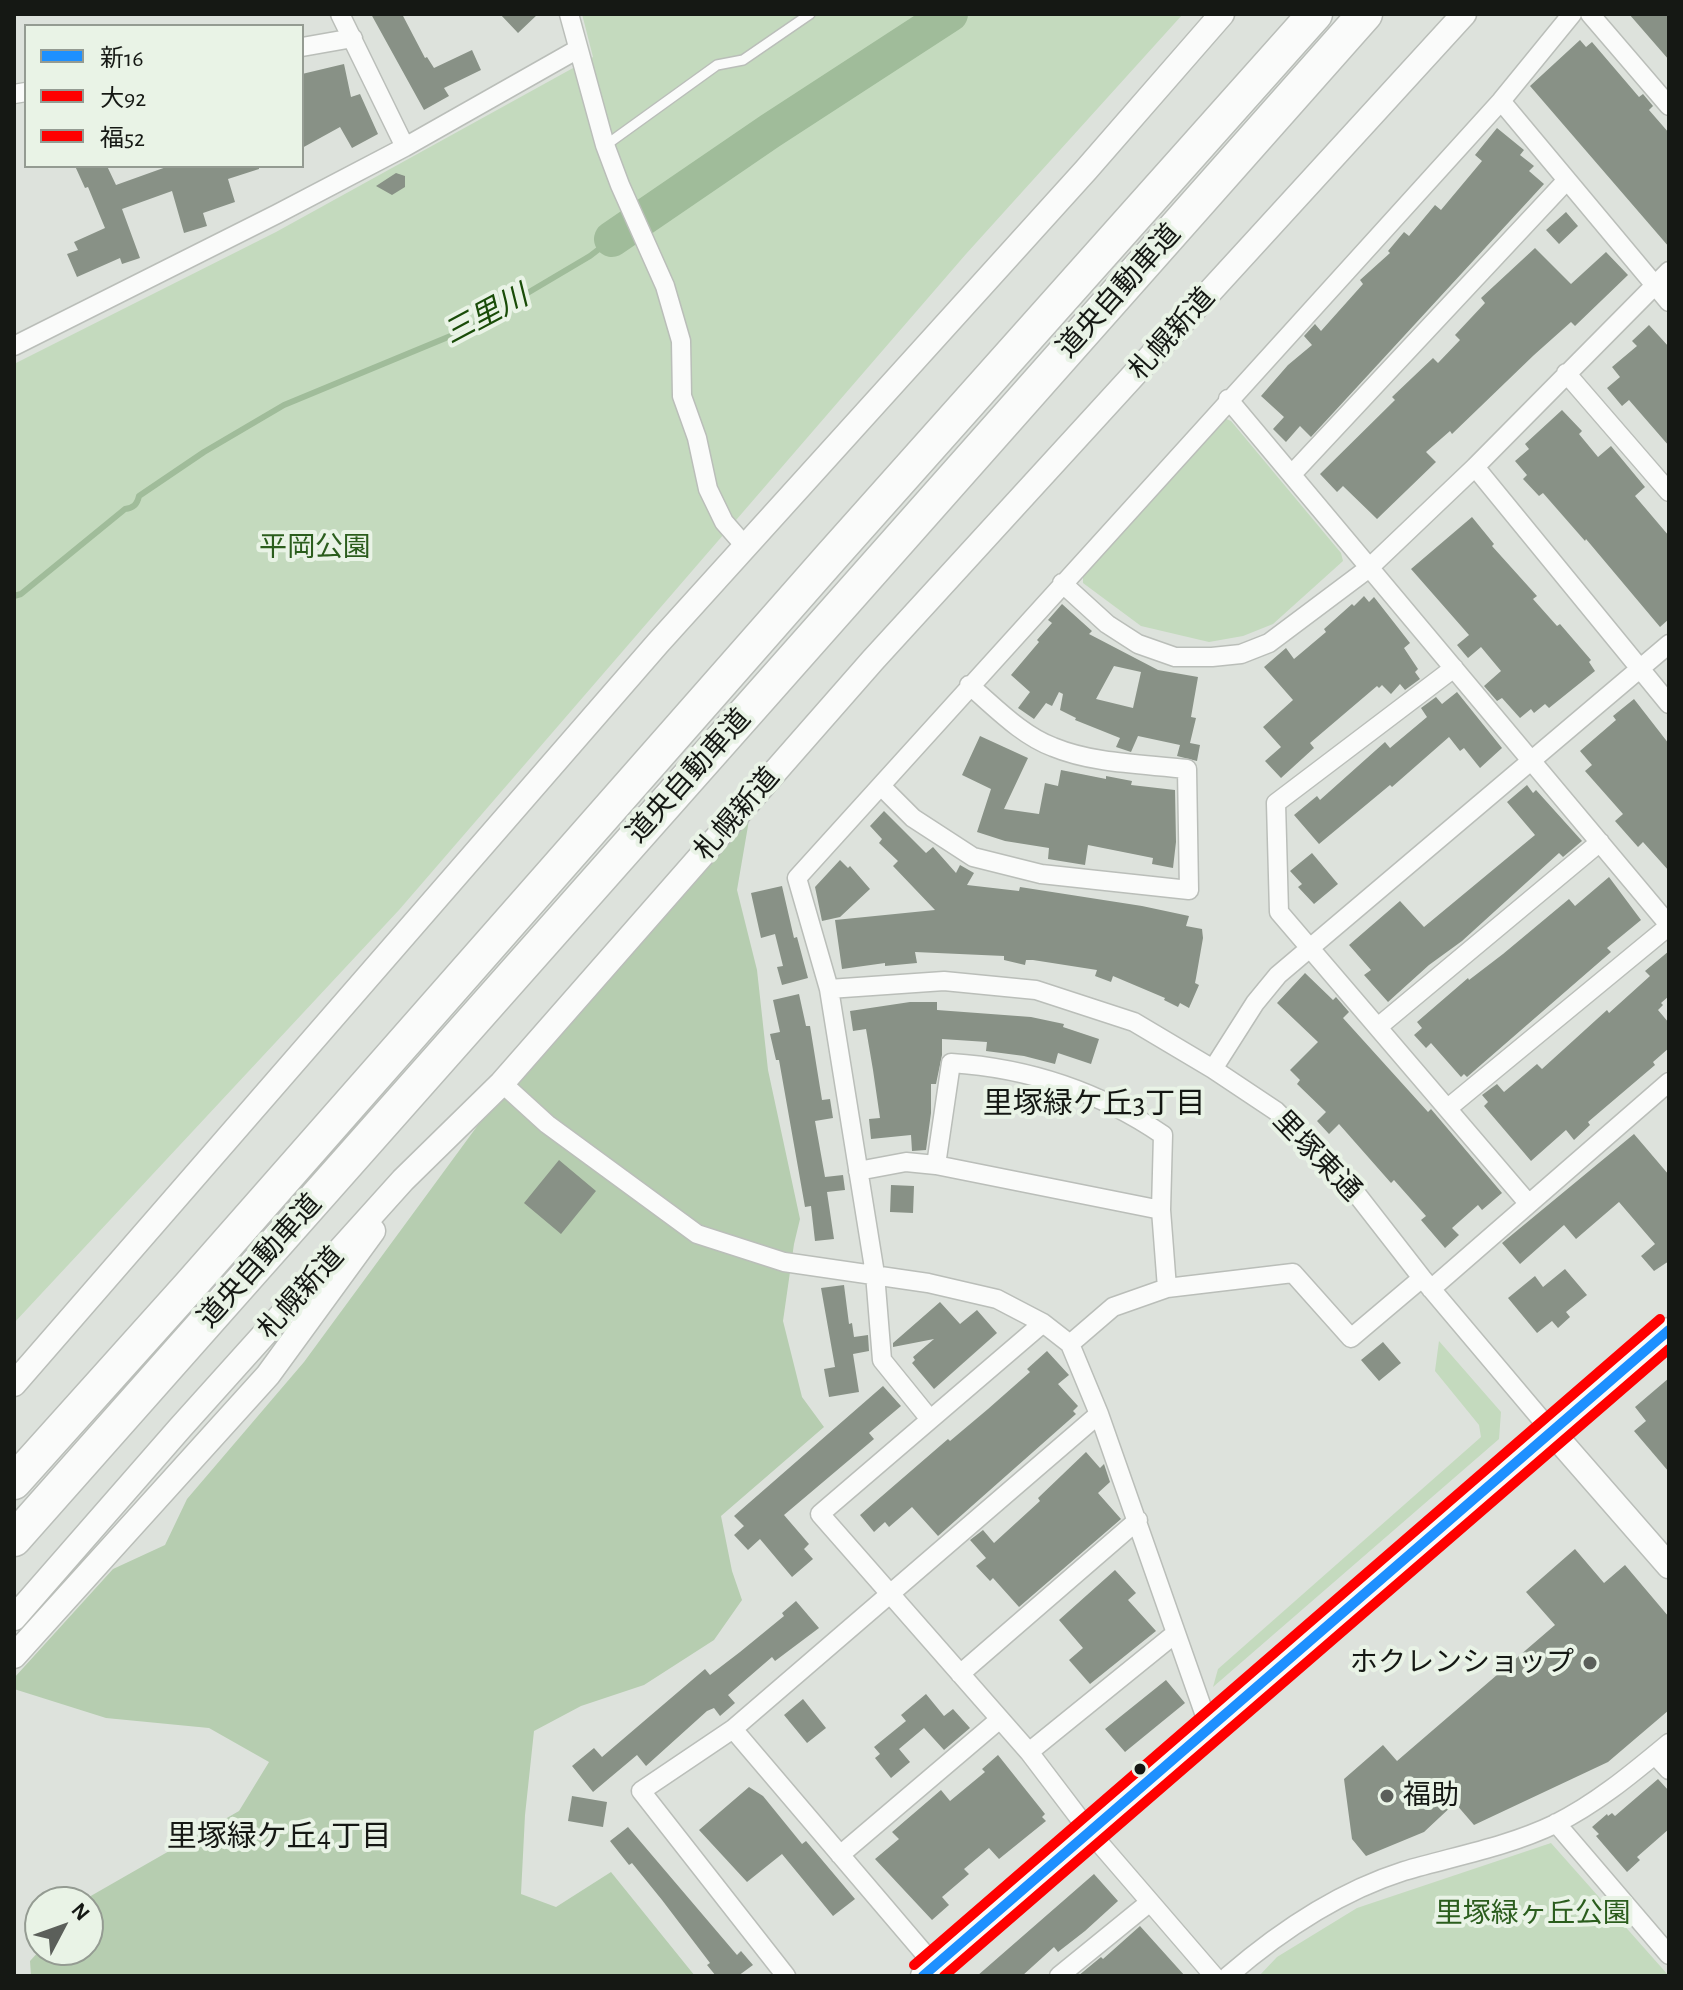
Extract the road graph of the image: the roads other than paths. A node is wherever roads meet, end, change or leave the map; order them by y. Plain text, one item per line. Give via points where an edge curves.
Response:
1 (340, 14) edge
2 (569, 14) edge
3 (810, 14) edge
4 (1222, 14) edge
5 (1315, 14) edge
6 (1365, 14) edge
7 (1464, 14) edge
8 (1572, 14) edge
9 (1590, 14) edge
10 (353, 38) junction
11 (304, 47) edge
12 (578, 49) junction
13 (1501, 101) junction
14 (1669, 106) edge
15 (605, 145) junction
16 (405, 147) junction
17 (1567, 180) junction
18 (1669, 271) edge
19 (1654, 284) junction
20 (1669, 302) edge
21 (14, 346) edge
22 (1566, 373) junction
23 (1228, 399) junction
24 (1475, 467) junction
25 (1292, 474) junction
26 (1669, 492) edge
27 (745, 546) junction
28 (1369, 568) junction
29 (1062, 583) junction
30 (1669, 644) edge
31 (1454, 668) junction
32 (1641, 668) junction
33 (969, 685) junction
34 (1669, 704) edge
35 (1532, 760) junction
36 (881, 786) junction
37 (1600, 842) junction
38 (1669, 925) edge
39 (1308, 948) junction
40 (829, 989) junction
41 (1378, 1027) junction
42 (1213, 1069) junction
43 (1669, 1082) edge
44 (502, 1083) junction
45 (1448, 1108) junction
46 (936, 1165) junction
47 (858, 1171) junction
48 (403, 1180) junction
49 (1528, 1203) junction
50 (1161, 1210) junction
51 (875, 1274) junction
52 (105, 1280) junction
53 (1427, 1283) junction
54 (1167, 1288) junction
55 (1043, 1323) junction
56 (1669, 1330) edge
57 (1070, 1344) junction
58 (14, 1360) edge
59 (14, 1384) edge
60 (1099, 1414) junction
61 (929, 1418) junction
62 (1552, 1432) junction
63 (14, 1482) edge
64 (1138, 1520) junction
65 (14, 1539) edge
66 (1669, 1566) edge
67 (890, 1594) junction
68 (14, 1618) edge
69 (1176, 1633) junction
70 (14, 1656) edge
71 (960, 1674) junction
72 (1000, 1719) junction
73 (1209, 1727) junction
74 (733, 1729) junction
75 (1662, 1749) edge
76 (1029, 1752) junction
77 (1669, 1770) edge
78 (1556, 1823) junction
79 (1089, 1831) junction
80 (840, 1855) junction
81 (1150, 1902) junction
82 (1669, 1955) edge
83 (929, 1971) edge
84 (786, 1976) edge
85 (1059, 1976) edge
86 (1214, 1976) edge
87 (1228, 1976) edge

1 - 10 street
2 - 12 street
3 - 15 lane via 743,60 717,65
4 - 27 street
5 - 63 highway, 道央自動車道
6 - 65 highway, 道央自動車道
7 - 44 street, 札幌新道 via 873,660
8 - 13 street
9 - 14 street
10 - 11 street
10 - 16 street
12 - 15 street
12 - 16 street
13 - 17 street
13 - 23 street
15 - 27 street via 665,286 681,341 682,396 708,489 724,522
16 - 21 street
17 - 19 street
17 - 25 street
18 - 19 street
19 - 20 street
19 - 22 street
22 - 24 street
22 - 26 street
23 - 25 street
23 - 29 street
24 - 28 street
24 - 32 street
25 - 28 street
27 - 52 street
28 - 29 street via 1269,643 1241,654 1212,657 1175,657 1138,644
28 - 31 street
29 - 33 street
30 - 32 street
31 - 35 street
31 - 39 street via 1276,803 1279,912
32 - 34 street
32 - 35 street
33 - 36 street
33 - 36 street via 1021,729 1053,747 1187,769 1189,890 1041,874 973,857 913,818
35 - 37 street
35 - 39 street
36 - 40 street via 797,878
37 - 38 street
37 - 41 street
38 - 45 street
39 - 41 street
39 - 42 street via 1255,1003
40 - 42 street, 里塚東通 via 944,981 1036,990 1134,1022
40 - 47 street
41 - 45 street
42 - 53 street, 里塚東通 via 1276,1111 1348,1183
43 - 49 street
44 - 48 street, 札幌新道
44 - 51 street via 547,1124 697,1234 784,1262
45 - 49 street
46 - 47 street via 906,1162
46 - 50 street
46 - 50 street via 951,1063 993,1066 1097,1097 1163,1135
47 - 51 street
48 - 68 street, 札幌新道
48 - 70 street via 364,1247 268,1375
49 - 53 street
50 - 54 street
51 - 55 street via 997,1299
51 - 61 street via 882,1360
52 - 58 street
52 - 59 street
53 - 54 street via 1351,1338 1293,1273
53 - 62 street, 里塚東通
54 - 57 street via 1113,1307
55 - 57 street
55 - 61 street
56 - 62 street
57 - 60 street
60 - 64 street
60 - 67 street
61 - 67 street via 820,1514
62 - 66 street, 里塚東通
62 - 73 street
64 - 69 street
64 - 71 street
67 - 71 street
67 - 74 street
69 - 73 street
69 - 76 street
71 - 72 street
72 - 76 street
72 - 80 street
73 - 79 street
74 - 80 street
74 - 84 street via 641,1791
75 - 77 street
75 - 78 street via 1619,1784
76 - 79 street
78 - 82 street
78 - 87 street via 1349,1892 1269,1941
79 - 81 street
79 - 83 street
80 - 83 street
81 - 85 street
81 - 86 street

